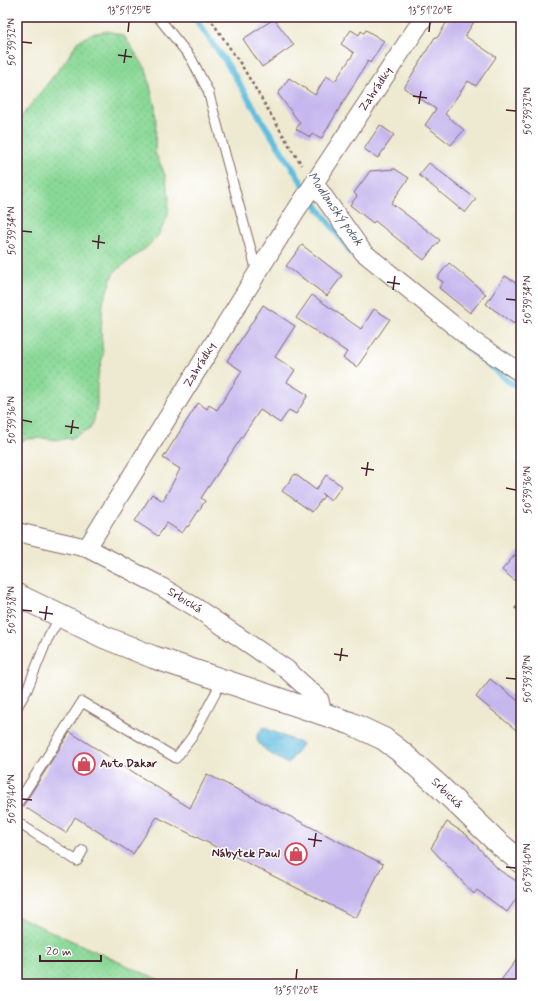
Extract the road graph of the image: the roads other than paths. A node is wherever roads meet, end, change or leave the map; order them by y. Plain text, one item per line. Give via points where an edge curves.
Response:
1 (158, 17) edge
2 (424, 17) edge
3 (314, 183) junction
4 (257, 273) junction
5 (521, 373) edge
6 (17, 532) edge
7 (87, 548) junction
8 (17, 595) edge
9 (60, 616) junction
10 (222, 681) junction
11 (17, 707) edge
12 (323, 714) junction
13 (17, 804) edge
14 (17, 822) edge
15 (84, 850) dead end
16 (521, 862) edge

1 - 4 lane via 191,58 208,90
2 - 3 street, Zahrádky
3 - 4 street, Zahrádky
3 - 5 street via 363,252 473,341
4 - 7 street, Zahrádky
6 - 7 street, Srbická
7 - 12 street, Srbická via 195,607 286,669 319,699
8 - 9 street, Srbická
9 - 10 street, Srbická via 104,637
9 - 11 lane
10 - 12 street, Srbická
10 - 13 lane via 192,737 176,758 82,702
12 - 16 street, Srbická via 370,732 402,752
14 - 15 lane via 77,861

